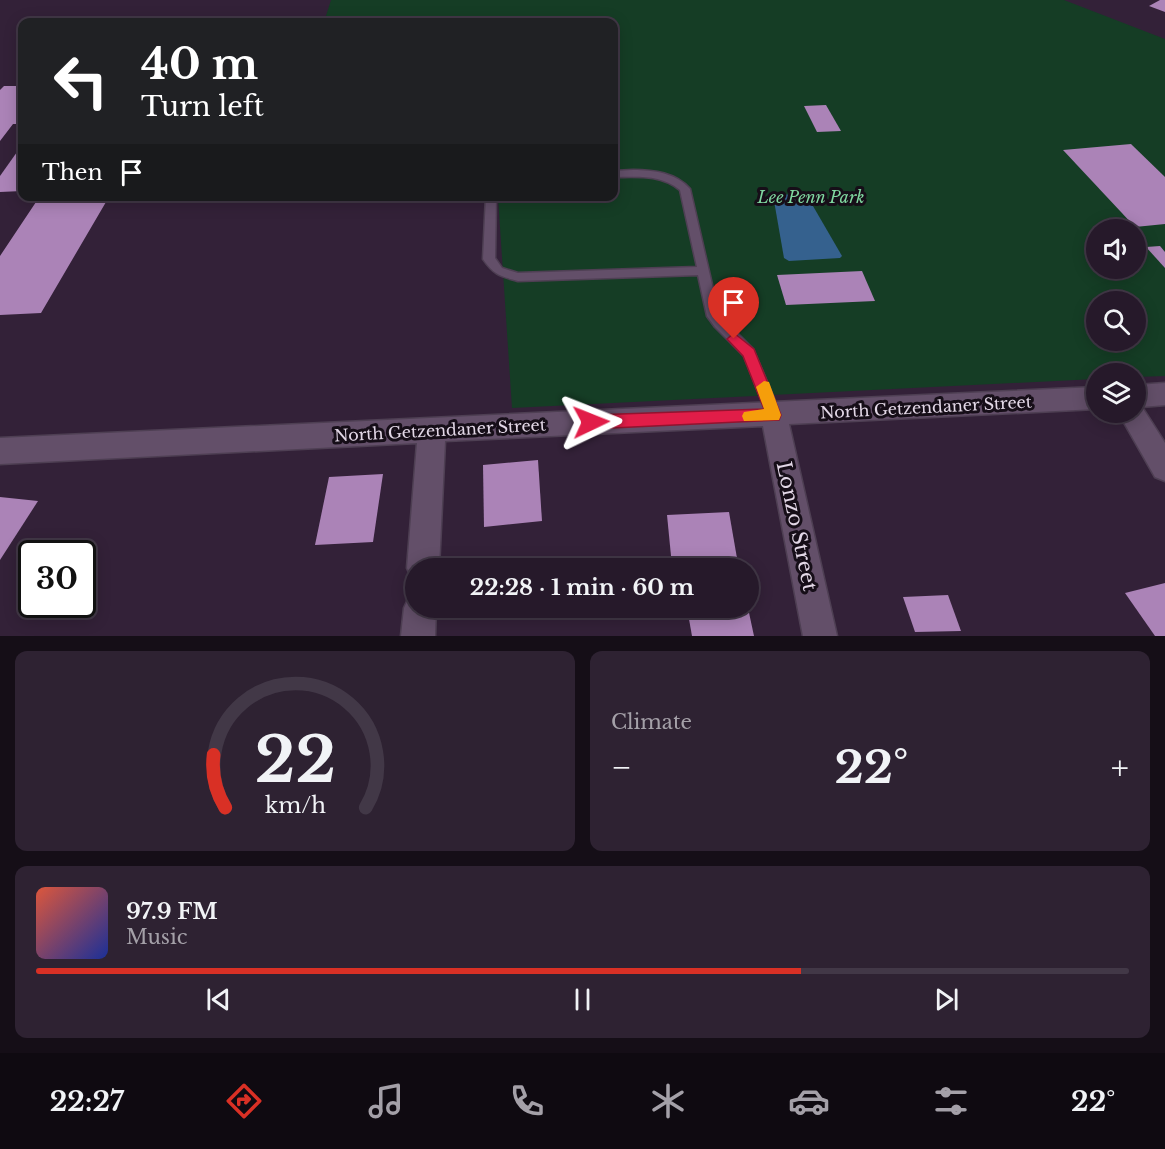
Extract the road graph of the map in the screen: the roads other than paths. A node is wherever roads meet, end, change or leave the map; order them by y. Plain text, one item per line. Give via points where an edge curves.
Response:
1 (618, 174) edge
2 (491, 201) edge
3 (703, 271) junction
4 (1165, 394) edge
5 (1146, 395) edge
6 (1086, 399) edge
7 (774, 415) junction
8 (1138, 423) edge
9 (432, 431) junction
10 (0, 451) edge
11 (1165, 468) edge
12 (424, 558) edge
13 (419, 618) edge
14 (418, 636) edge
15 (820, 636) edge

1 - 3 lane via 657,174 684,189
2 - 3 lane via 489,259 498,271 518,277
3 - 7 lane via 714,316 749,353
4 - 5 street
6 - 7 street, North Getzendaner Street
7 - 9 street, North Getzendaner Street
7 - 15 street, Lonzo Street
8 - 11 street
9 - 10 street, North Getzendaner Street
9 - 12 street
13 - 14 street

